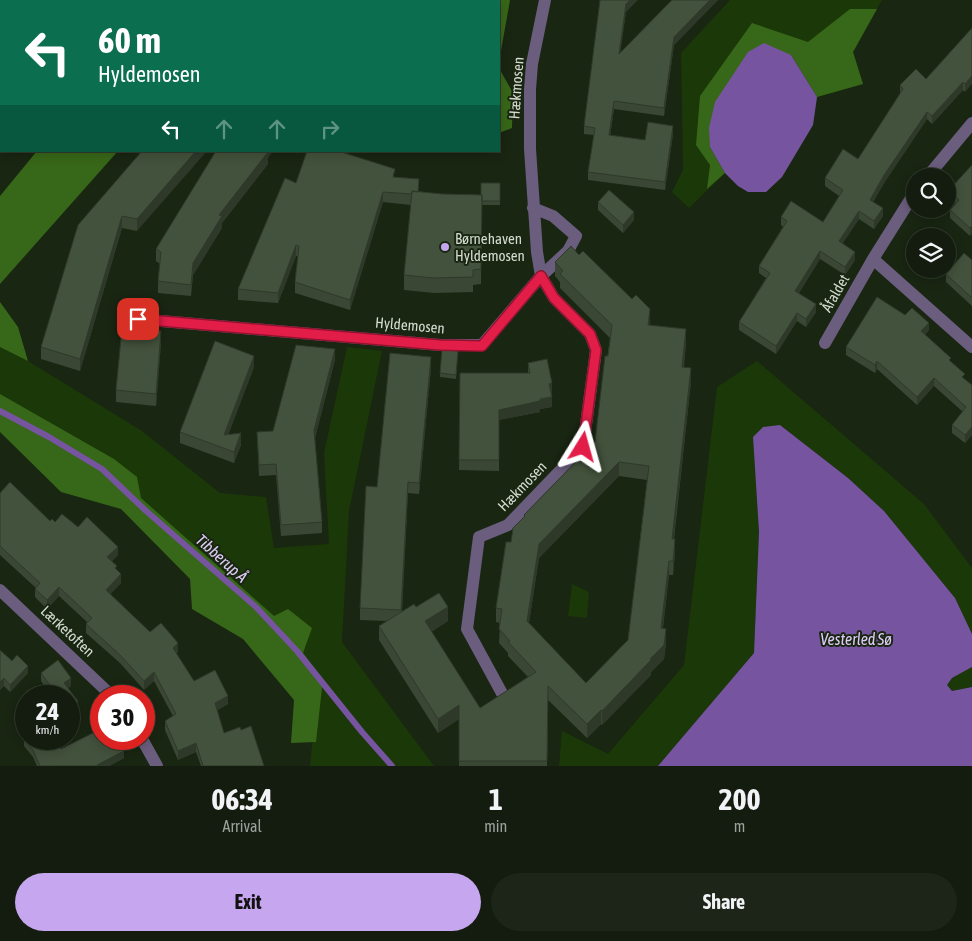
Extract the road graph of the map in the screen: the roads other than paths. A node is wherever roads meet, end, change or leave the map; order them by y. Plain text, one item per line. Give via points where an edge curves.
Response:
1 (545, 0) edge
2 (972, 123) edge
3 (935, 168) edge
4 (906, 206) edge
5 (533, 208) junction
6 (873, 259) junction
7 (541, 276) junction
8 (138, 319) dead end
9 (825, 343) dead end
10 (972, 347) edge
11 (0, 590) edge
12 (100, 685) edge
13 (504, 697) edge
14 (148, 750) edge
15 (157, 766) edge

1 - 5 street, Hækmosen via 530,84
2 - 3 street
4 - 6 street, Åfaldet
5 - 7 street, Hækmosen
5 - 7 street, Hyldemosen via 552,216 576,236 568,250
6 - 9 street, Åfaldet
6 - 10 street
7 - 8 street, Hyldemosen via 482,346
7 - 13 street, Hækmosen via 554,298 590,334 596,350 583,447 508,525 479,536 466,629
11 - 12 street, Lærketoften
14 - 15 street

